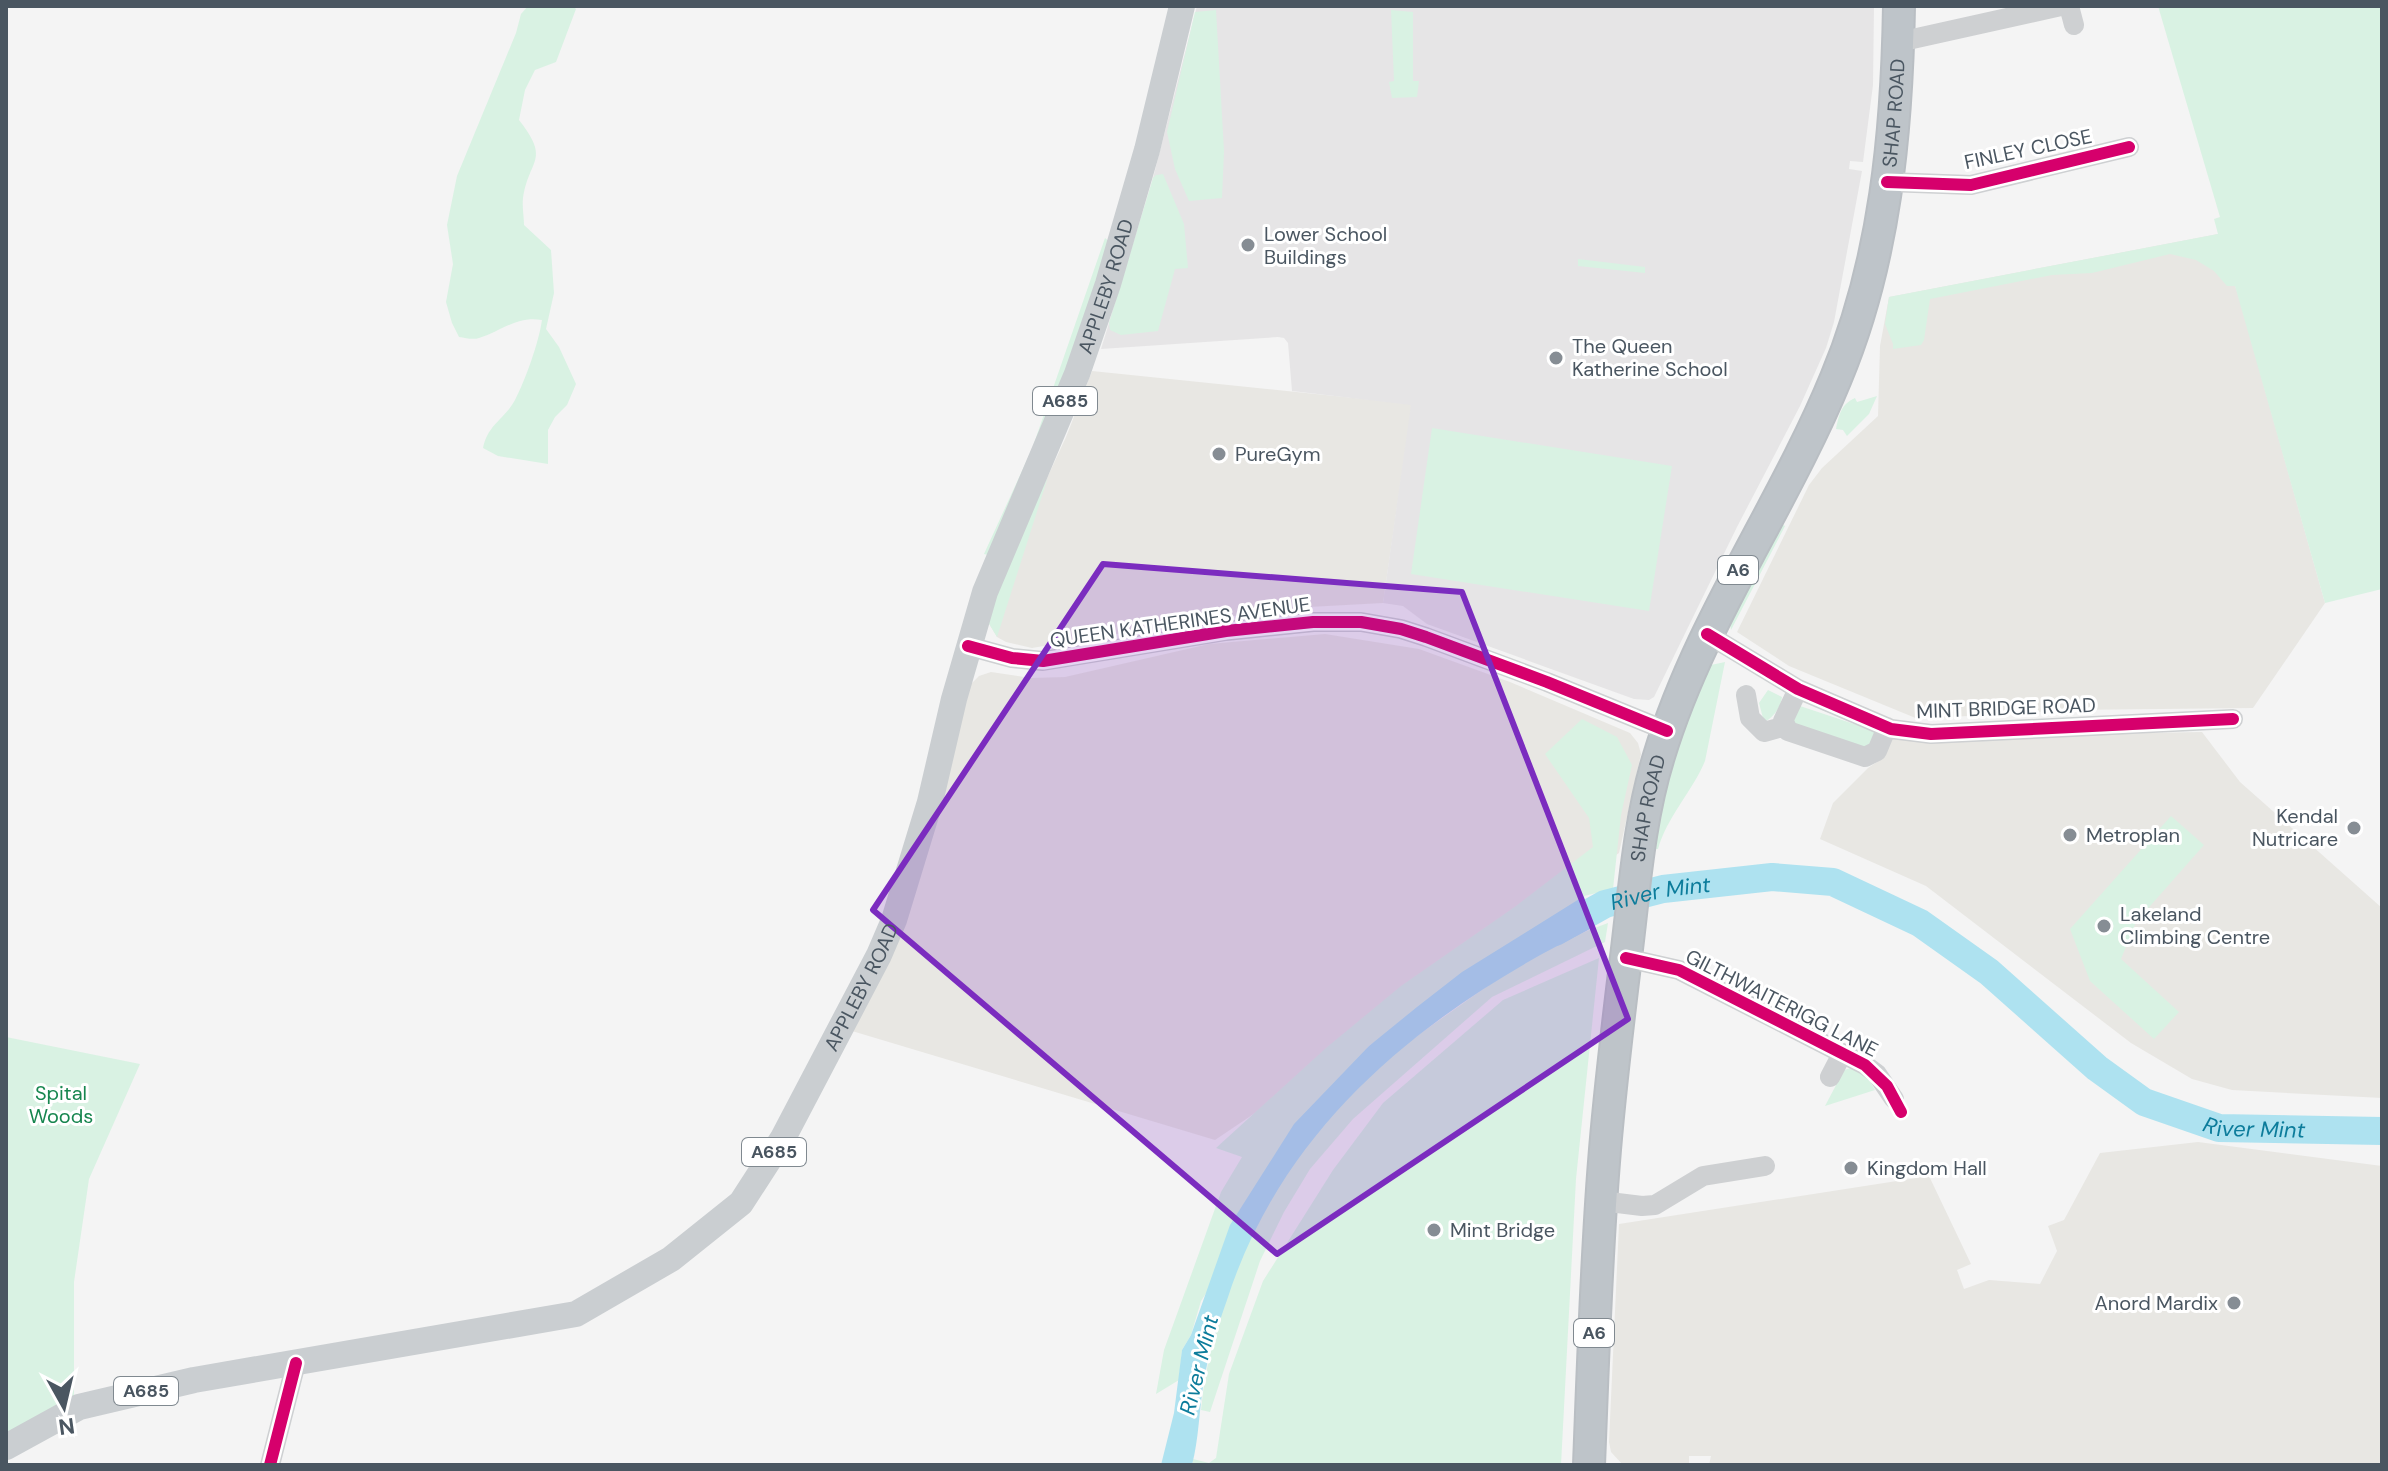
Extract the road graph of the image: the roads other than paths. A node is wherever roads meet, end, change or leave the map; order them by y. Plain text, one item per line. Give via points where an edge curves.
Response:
1 (1182, 6) edge
2 (1899, 6) edge
3 (2061, 6) edge
4 (1899, 42) junction
5 (2129, 147) dead end
6 (1887, 182) junction
7 (1707, 634) junction
8 (968, 646) junction
9 (1798, 689) junction
10 (1746, 695) dead end
11 (2233, 719) dead end
12 (1786, 726) junction
13 (1887, 727) junction
14 (1667, 731) junction
15 (1626, 958) junction
16 (1842, 1054) junction
17 (1830, 1077) dead end
18 (1894, 1099) dead end
19 (1765, 1166) dead end
20 (1601, 1201) junction
21 (296, 1363) junction
22 (6, 1447) edge
23 (270, 1465) edge
24 (1589, 1465) edge

1 - 8 main road, APPLEBY ROAD / A685 via 1108,284
2 - 4 highway, SHAP ROAD / A6
3 - 4 street
4 - 6 highway, SHAP ROAD / A6
5 - 6 street, FINLEY CLOSE via 1971,185
6 - 7 highway, SHAP ROAD / A6 via 1866,286 1835,380
7 - 9 street, MINT BRIDGE ROAD
7 - 14 highway, SHAP ROAD / A6
8 - 14 street, QUEEN KATHERINES AVENUE via 1043,661 1226,631 1361,622 1426,637
8 - 21 main road, APPLEBY ROAD / A685 via 894,920 783,1138 741,1203 671,1259 576,1314
9 - 12 street via 1783,721
9 - 13 street, MINT BRIDGE ROAD
10 - 12 street via 1750,718 1764,732
11 - 13 street, MINT BRIDGE ROAD via 1931,734
12 - 13 street via 1865,757 1877,751
14 - 15 highway, SHAP ROAD / A6 via 1647,801
15 - 16 street, GILTHWAITERIGG LANE via 1679,970
15 - 20 highway, SHAP ROAD / A6
16 - 17 street, GILTHWAITERIGG LANE
16 - 18 street, GILTHWAITERIGG LANE via 1877,1074
19 - 20 street via 1703,1176 1655,1205
20 - 24 highway, SHAP ROAD / A6
21 - 22 main road, APPLEBY ROAD / A685 via 79,1407
21 - 23 street

